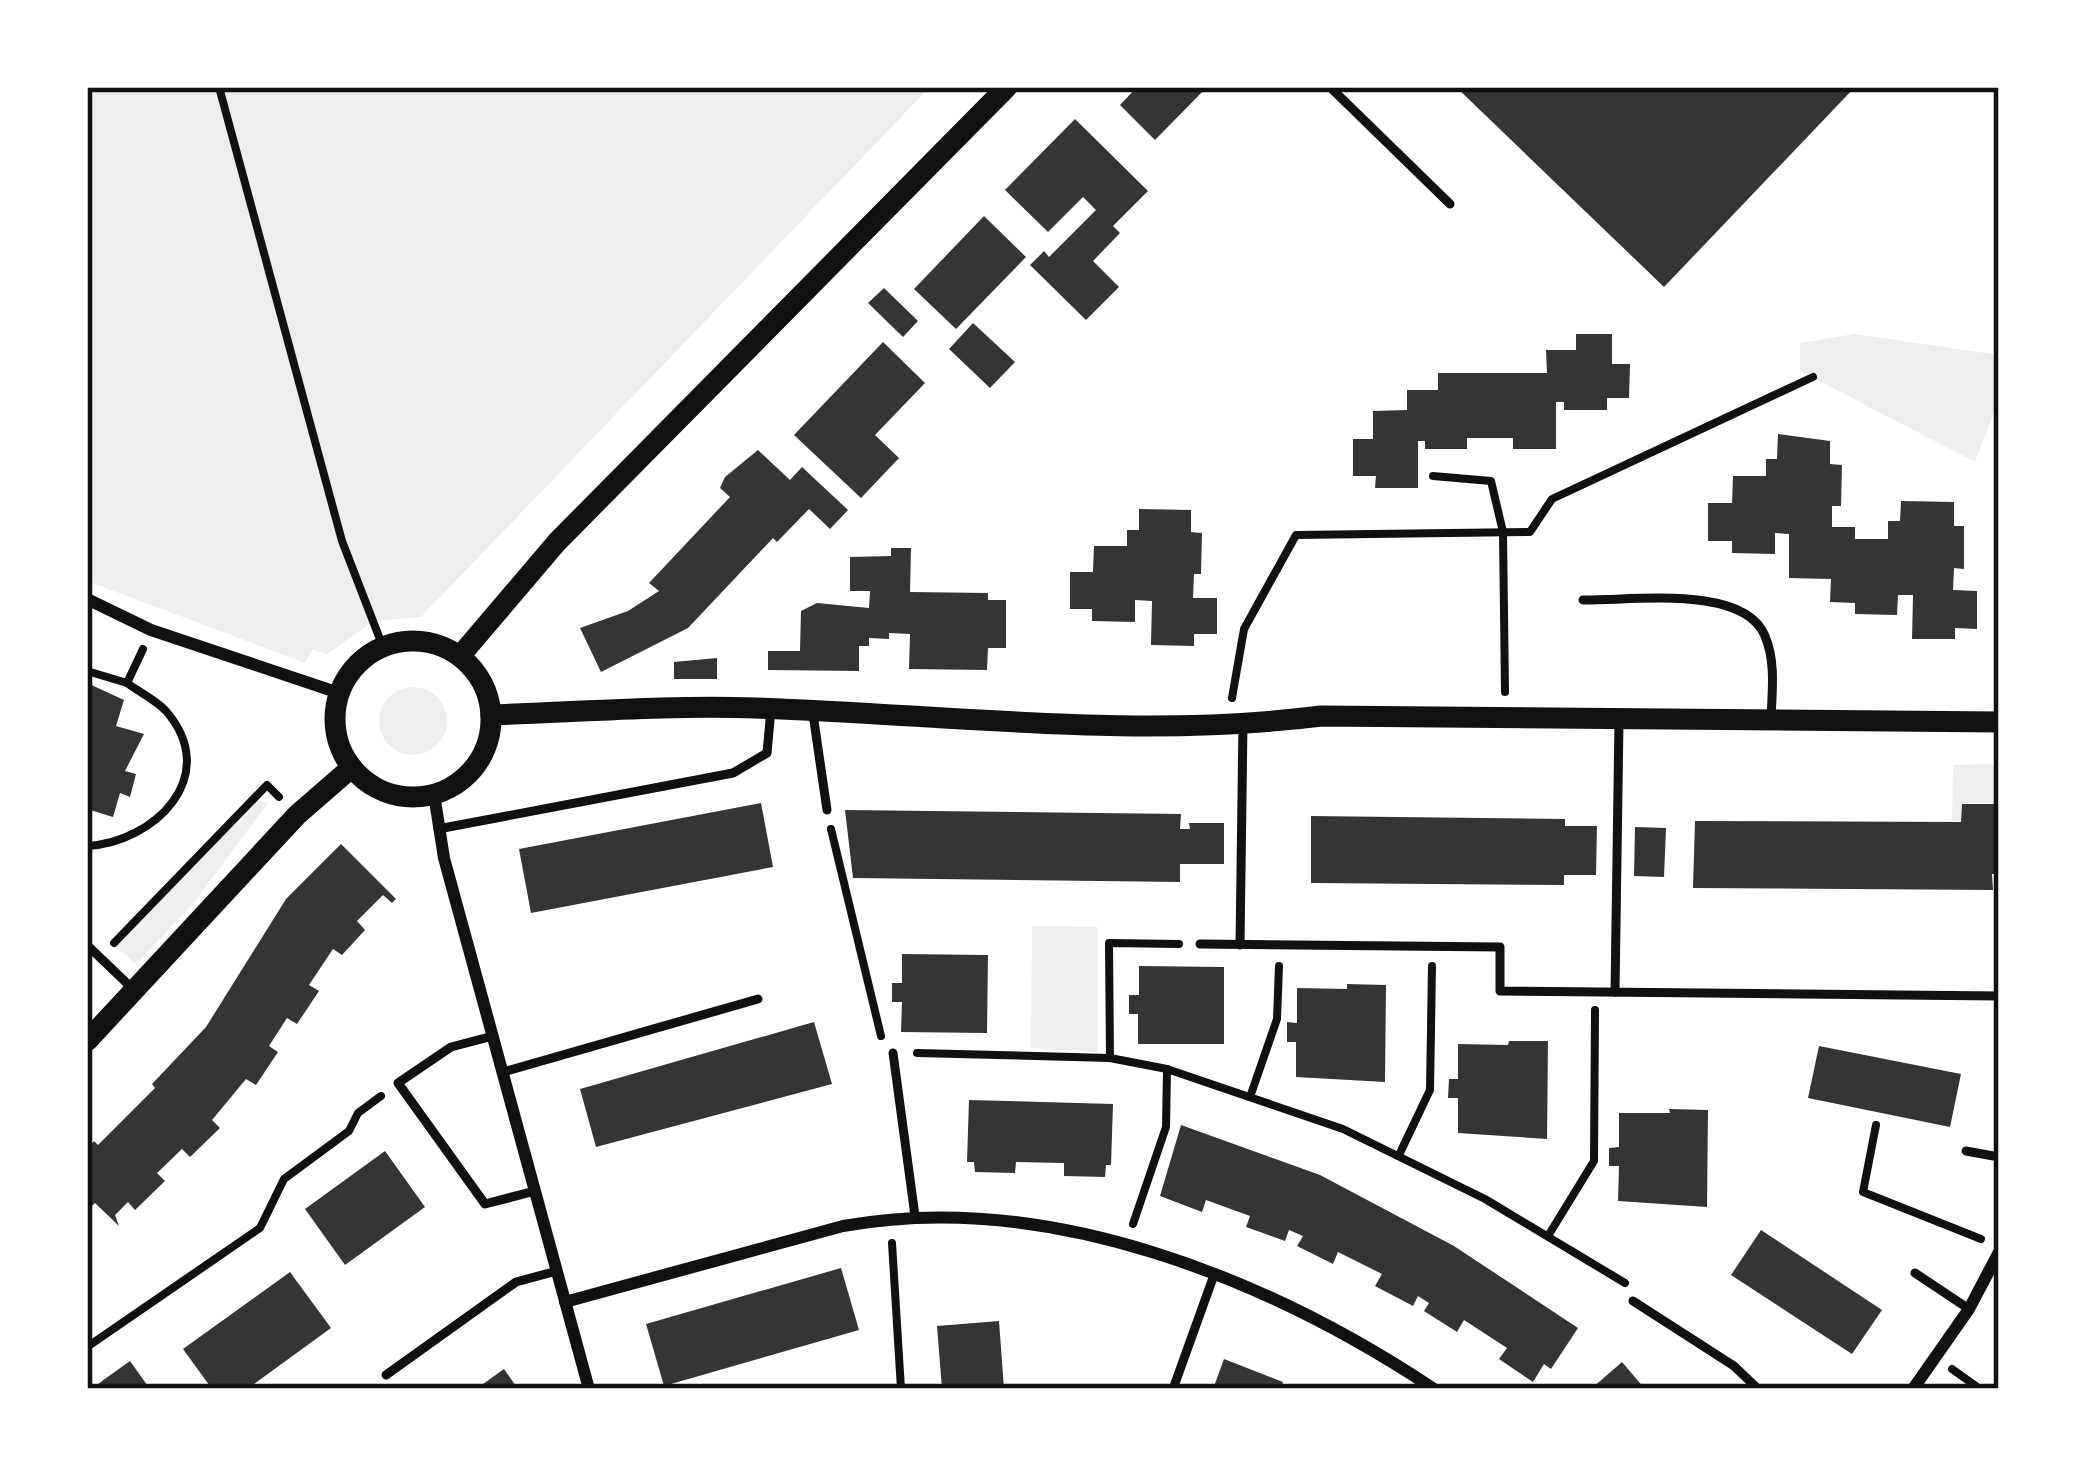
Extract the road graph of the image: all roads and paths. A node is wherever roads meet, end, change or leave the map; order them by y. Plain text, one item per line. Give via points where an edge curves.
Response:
1 (219, 87) edge
2 (1007, 87) edge
3 (1332, 88) edge
4 (1450, 204) dead end
5 (1813, 377) dead end
6 (1433, 476) dead end
7 (1503, 532) junction
8 (87, 599) edge
9 (1583, 601) dead end
10 (152, 630) junction
11 (383, 646) junction
12 (460, 656) junction
13 (87, 671) edge
14 (127, 683) junction
15 (339, 694) junction
16 (771, 709) junction
17 (812, 711) junction
18 (491, 715) junction
19 (1504, 718) junction
20 (1619, 718) junction
21 (1771, 719) junction
22 (1999, 722) edge
23 (1237, 723) junction
24 (351, 767) junction
25 (434, 794) junction
26 (253, 798) dead end
27 (827, 810) joint
28 (438, 829) junction
29 (87, 846) edge
30 (113, 944) dead end
31 (1200, 944) joint
32 (1240, 944) junction
33 (1279, 945) junction
34 (87, 946) edge
35 (1432, 946) junction
36 (135, 991) junction
37 (1595, 992) junction
38 (1616, 992) junction
39 (1999, 996) edge
40 (758, 999) dead end
41 (493, 1036) junction
42 (87, 1041) edge
43 (893, 1053) junction
44 (1110, 1058) junction
45 (1167, 1069) junction
46 (503, 1072) junction
47 (398, 1084) junction
48 (1250, 1097) junction
49 (1876, 1125) dead end
50 (1966, 1151) dead end
51 (1399, 1155) junction
52 (1999, 1157) edge
53 (535, 1191) junction
54 (915, 1216) junction
55 (890, 1217) junction
56 (1548, 1236) junction
57 (1126, 1247) junction
58 (1999, 1250) edge
59 (556, 1271) junction
60 (1915, 1273) dead end
61 (1214, 1275) junction
62 (1633, 1301) joint
63 (565, 1302) junction
64 (1969, 1309) junction
65 (87, 1347) edge
66 (386, 1375) dead end
67 (589, 1389) edge
68 (901, 1389) edge
69 (1173, 1389) edge
70 (1434, 1389) edge
71 (1757, 1389) edge
72 (1912, 1389) edge

1 - 11 path via 342,541
2 - 12 street via 557,542
3 - 4 lane
5 - 7 path via 1552,500 1529,532
6 - 7 path via 1491,481
7 - 19 path
7 - 23 path via 1296,535 1244,629 1232,682
8 - 10 street
9 - 21 lane via 1713,601 1751,616 1772,660
10 - 14 path
10 - 15 street
11 - 12 street via 414,640
11 - 15 street via 350,671
12 - 18 street via 476,672
13 - 14 path
14 - 29 path via 165,710 184,742 186,777 164,814 122,844
15 - 24 street via 334,718
16 - 17 street
16 - 18 street
16 - 28 lane via 767,753 734,772
17 - 23 street
17 - 27 lane
18 - 25 street via 482,756 454,786
19 - 20 street
19 - 23 street
20 - 21 street
20 - 38 lane
21 - 22 street
23 - 32 lane
24 - 25 street via 389,794
24 - 36 street
25 - 28 street
26 - 30 path
27 - 43 path via 850,924 882,1040
28 - 41 street
31 - 32 lane
31 - 44 path via 1109,943
32 - 33 lane
33 - 35 lane
33 - 48 path via 1277,1019
34 - 36 lane
35 - 37 lane via 1500,947 1500,991
35 - 51 path via 1430,1090
36 - 42 street
37 - 38 lane
37 - 56 path via 1594,1161
38 - 39 lane
40 - 46 lane
41 - 46 street
41 - 47 lane via 451,1047
43 - 44 path
43 - 54 lane
44 - 45 path
45 - 48 path
45 - 57 path via 1166,1127
46 - 53 street
47 - 53 lane via 485,1204
47 - 65 path via 284,1179 260,1228
48 - 51 path
49 - 58 path via 1863,1192
50 - 52 lane
51 - 56 path
53 - 59 street
54 - 55 street
54 - 57 street via 1040,1226
55 - 63 street
55 - 68 path
56 - 62 path via 1625,1283
57 - 61 street
58 - 64 street
59 - 63 street
59 - 66 lane via 515,1282
60 - 64 lane
61 - 69 lane
61 - 70 street via 1319,1322
62 - 71 lane
63 - 67 street
64 - 72 street

